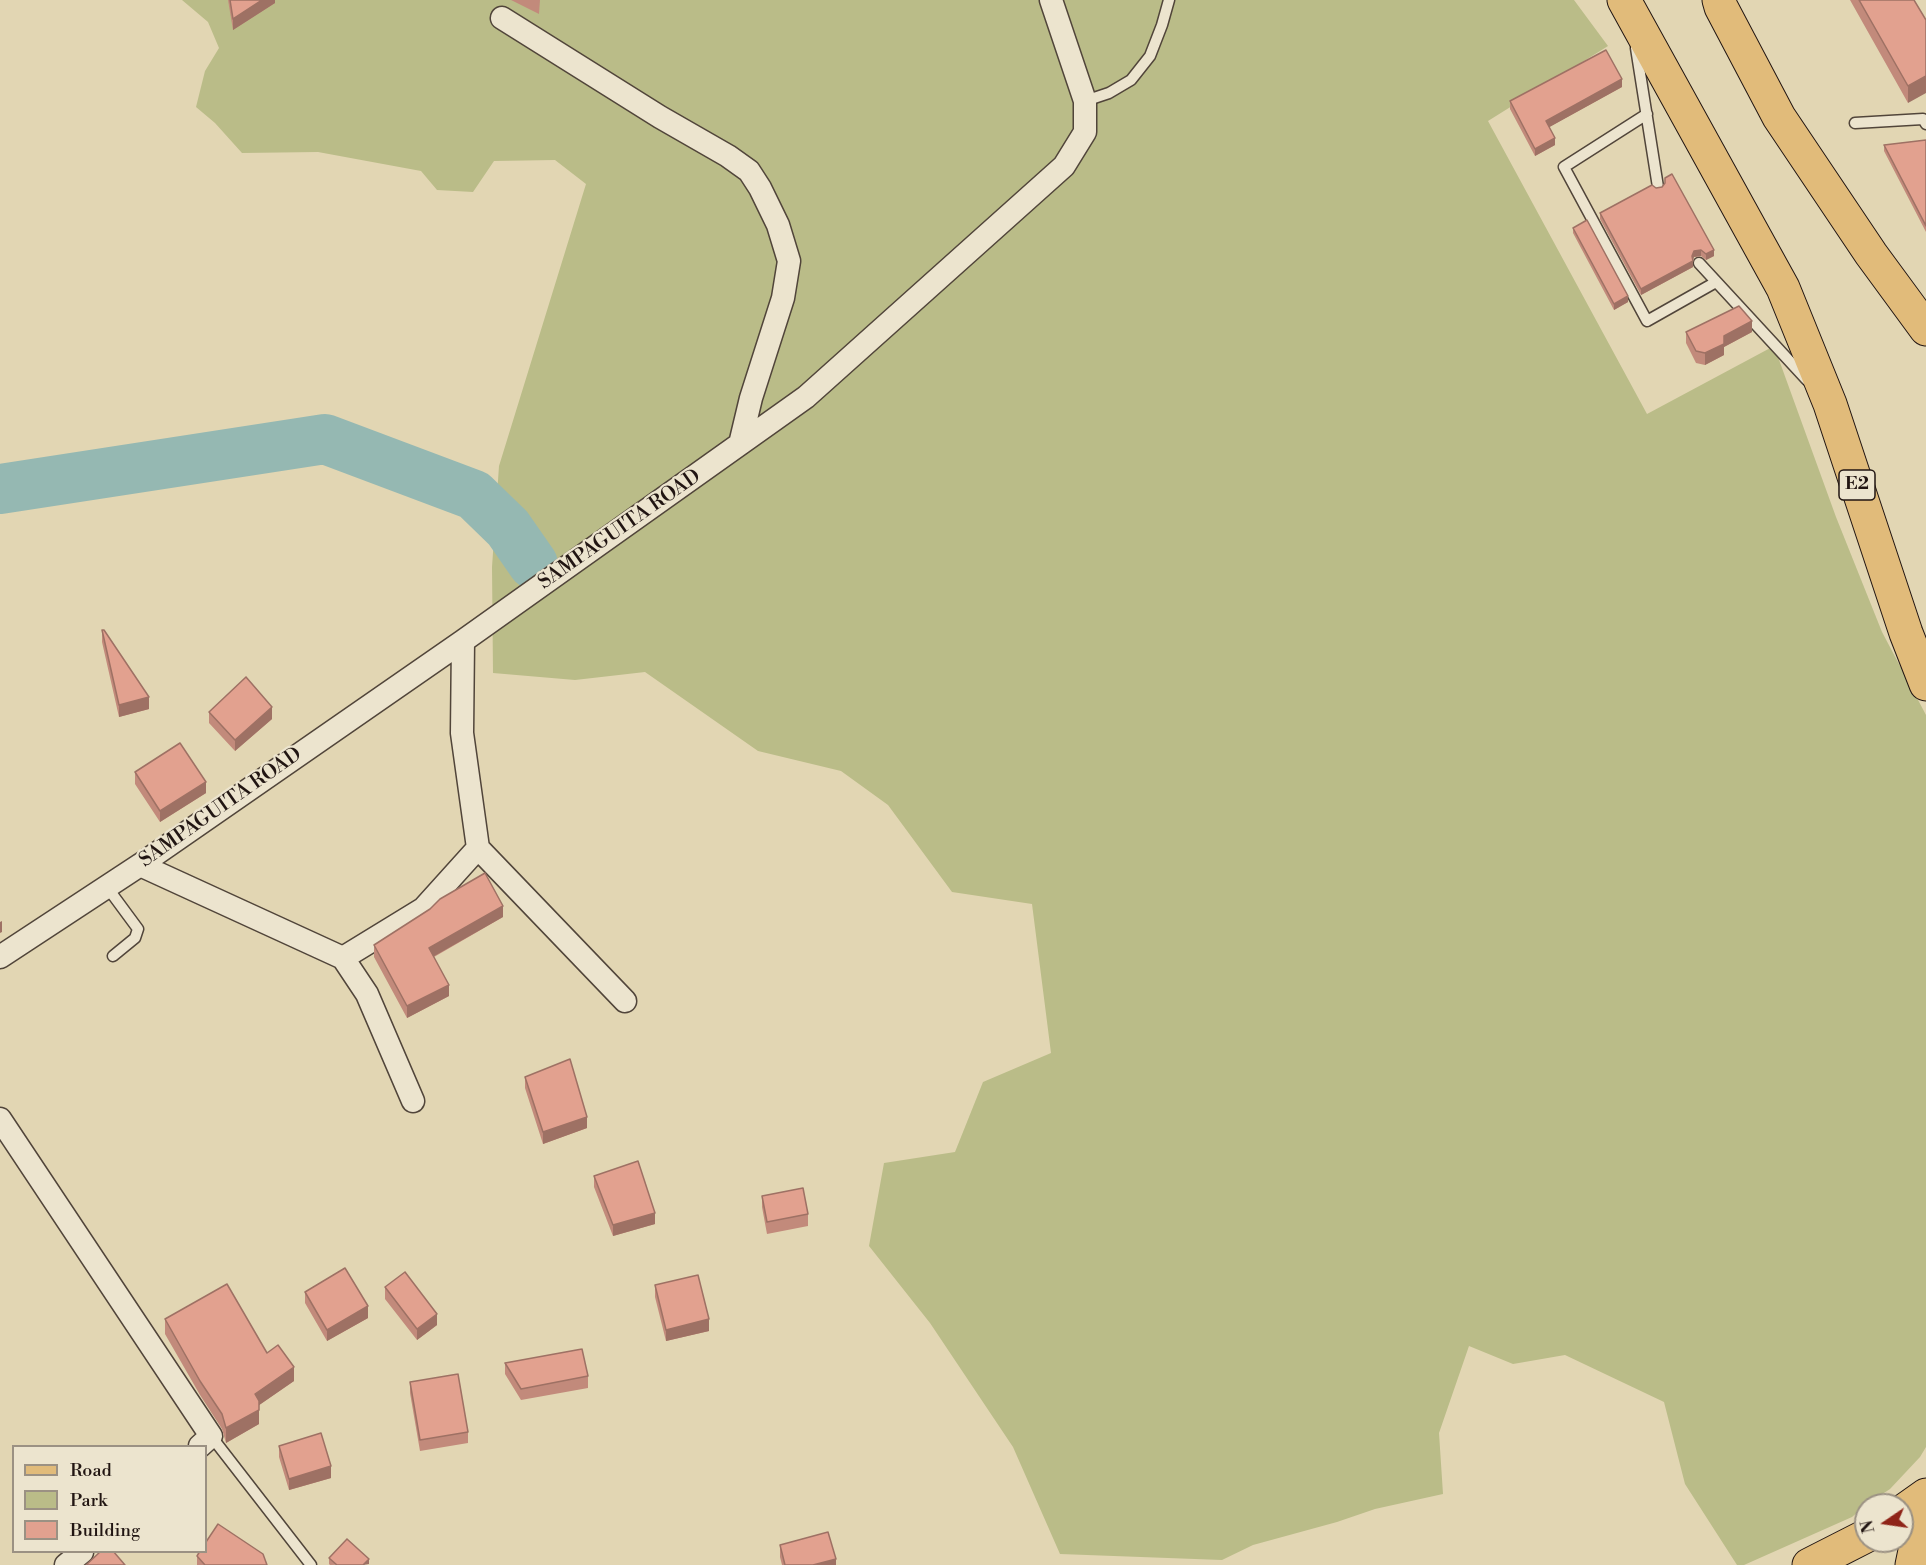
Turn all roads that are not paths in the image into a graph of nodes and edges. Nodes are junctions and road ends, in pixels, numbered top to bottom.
1 (1051, 0) edge
2 (1169, 0) edge
3 (1719, 0) edge
4 (1627, 6) edge
5 (502, 18) dead end
6 (1086, 101) junction
7 (1647, 114) junction
8 (1855, 123) dead end
9 (1926, 124) edge
10 (1658, 187) edge
11 (1699, 263) dead end
12 (1716, 282) junction
13 (1926, 329) edge
14 (1830, 404) junction
15 (740, 444) junction
16 (463, 641) junction
17 (1926, 684) edge
18 (478, 848) junction
19 (140, 865) junction
20 (107, 887) junction
21 (113, 956) dead end
22 (0, 957) edge
23 (343, 958) junction
24 (626, 1001) dead end
25 (413, 1101) dead end
26 (0, 1119) edge
27 (205, 1442) edge
28 (1926, 1521) edge
29 (1854, 1542) edge
30 (80, 1553) edge
31 (66, 1565) edge
32 (311, 1565) edge
33 (1809, 1565) edge
34 (1912, 1565) edge

1 - 6 street, SAMPAGUITA ROAD
2 - 6 lane
3 - 13 main road
4 - 7 lane
4 - 14 main road, E2
5 - 15 street
6 - 15 street, SAMPAGUITA ROAD
7 - 10 lane
7 - 12 lane
8 - 9 lane
11 - 12 lane
12 - 14 lane
14 - 17 main road, E2
15 - 16 street, SAMPAGUITA ROAD
16 - 18 street
16 - 19 street, SAMPAGUITA ROAD
18 - 23 street
18 - 24 street
19 - 20 street, SAMPAGUITA ROAD
19 - 23 street
20 - 21 lane
20 - 22 street, SAMPAGUITA ROAD
23 - 25 street
26 - 27 street
27 - 32 lane
28 - 34 main road
29 - 33 main road
30 - 31 street

